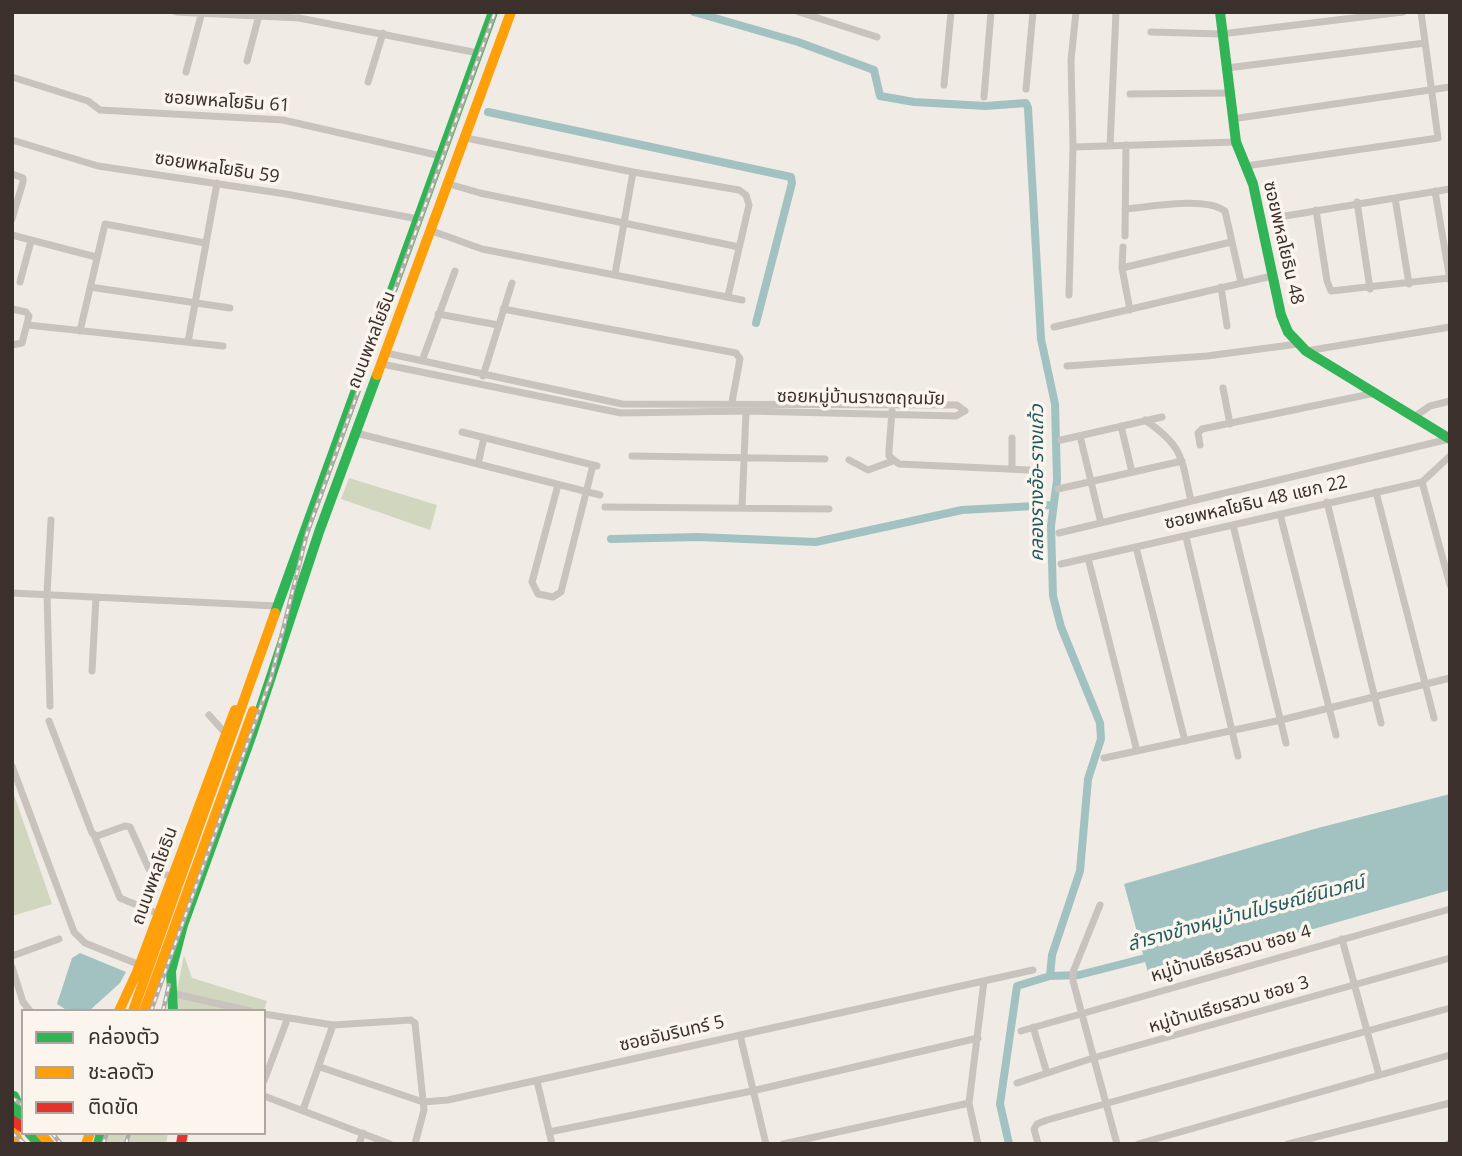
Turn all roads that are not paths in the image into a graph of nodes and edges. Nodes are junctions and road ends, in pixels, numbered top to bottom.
1 (176, 12) edge
2 (493, 12) edge
3 (511, 12) edge
4 (799, 12) edge
5 (951, 12) edge
6 (991, 12) edge
7 (1033, 12) edge
8 (1076, 12) edge
9 (1116, 12) edge
10 (1220, 12) edge
11 (1403, 12) edge
12 (1421, 12) edge
13 (202, 13) edge
14 (259, 15) junction
15 (1152, 32) dead end
16 (383, 33) junction
17 (1221, 34) junction
18 (877, 37) dead end
19 (1425, 43) junction
20 (478, 53) junction
21 (247, 61) dead end
22 (1227, 68) junction
23 (186, 72) dead end
24 (12, 77) edge
25 (368, 82) dead end
26 (944, 85) dead end
27 (1450, 87) edge
28 (1026, 89) dead end
29 (1431, 90) junction
30 (1229, 93) junction
31 (1130, 94) dead end
32 (984, 97) dead end
33 (460, 102) junction
34 (477, 106) junction
35 (1233, 119) junction
36 (466, 138) junction
37 (12, 140) edge
38 (1236, 142) junction
39 (1126, 145) junction
40 (1110, 146) junction
41 (1073, 147) junction
42 (441, 156) junction
43 (1246, 166) junction
44 (633, 173) junction
45 (12, 174) edge
46 (217, 183) junction
47 (449, 184) junction
48 (1450, 189) edge
49 (1435, 191) junction
50 (1395, 198) junction
51 (1357, 202) junction
52 (1125, 209) junction
53 (1316, 210) junction
54 (1285, 216) dead end
55 (12, 219) edge
56 (418, 219) junction
57 (624, 223) junction
58 (432, 231) junction
59 (12, 235) edge
60 (1125, 236) dead end
61 (31, 240) junction
62 (1231, 242) junction
63 (205, 243) junction
64 (739, 247) junction
65 (1124, 247) dead end
66 (96, 257) junction
67 (1122, 268) junction
68 (455, 271) dead end
69 (615, 274) junction
70 (1272, 276) junction
71 (1450, 279) edge
72 (20, 282) dead end
73 (1241, 282) junction
74 (512, 283) dead end
75 (1409, 284) junction
76 (90, 287) junction
77 (1221, 287) junction
78 (1370, 289) junction
79 (1069, 295) dead end
80 (728, 296) junction
81 (742, 300) dead end
82 (195, 303) junction
83 (230, 308) dead end
84 (12, 309) edge
85 (503, 309) junction
86 (1130, 310) junction
87 (438, 314) junction
88 (28, 325) junction
89 (498, 325) junction
90 (1227, 326) dead end
91 (1054, 327) dead end
92 (1450, 327) edge
93 (80, 331) junction
94 (188, 342) junction
95 (12, 345) edge
96 (223, 346) dead end
97 (1301, 348) junction
98 (384, 359) junction
99 (422, 361) junction
100 (1067, 366) dead end
101 (483, 374) junction
102 (480, 383) junction
103 (1223, 388) dead end
104 (1376, 393) junction
105 (1450, 401) edge
106 (732, 402) junction
107 (822, 403) junction
108 (892, 403) junction
109 (683, 407) junction
110 (746, 411) junction
111 (821, 413) junction
112 (891, 413) junction
113 (1162, 416) dead end
114 (1414, 417) junction
115 (1144, 420) junction
116 (1230, 424) junction
117 (1121, 426) junction
118 (462, 432) dead end
119 (356, 433) junction
120 (1080, 436) junction
121 (484, 438) junction
122 (1012, 438) dead end
123 (1450, 439) edge
124 (1061, 440) dead end
125 (1200, 444) dead end
126 (632, 456) dead end
127 (1450, 456) edge
128 (744, 458) junction
129 (825, 459) dead end
130 (849, 460) dead end
131 (893, 461) junction
132 (1182, 461) junction
133 (478, 464) junction
134 (1012, 469) junction
135 (1029, 470) dead end
136 (1132, 472) junction
137 (1091, 482) junction
138 (1422, 482) junction
139 (558, 485) junction
140 (1058, 489) dead end
141 (586, 491) junction
142 (1376, 492) junction
143 (600, 495) dead end
144 (1191, 501) junction
145 (1327, 502) junction
146 (606, 506) dead end
147 (742, 508) junction
148 (829, 509) dead end
149 (1280, 514) junction
150 (51, 520) dead end
151 (1101, 523) junction
152 (1233, 525) junction
153 (1059, 533) dead end
154 (1186, 537) junction
155 (1136, 548) junction
156 (1088, 558) junction
157 (1061, 564) dead end
158 (1450, 585) edge
159 (12, 593) edge
160 (47, 594) junction
161 (96, 597) junction
162 (276, 606) junction
163 (92, 671) dead end
164 (253, 675) junction
165 (1450, 678) edge
166 (267, 681) junction
167 (1423, 685) junction
168 (1376, 697) junction
169 (50, 706) dead end
170 (1329, 707) junction
171 (209, 715) dead end
172 (1434, 718) dead end
173 (1281, 720) junction
174 (49, 721) dead end
175 (1381, 723) dead end
176 (1233, 731) junction
177 (226, 734) junction
178 (1336, 735) dead end
179 (1185, 741) junction
180 (1286, 743) dead end
181 (1137, 751) junction
182 (1238, 756) dead end
183 (1104, 758) dead end
184 (12, 766) edge
185 (94, 835) junction
186 (173, 877) junction
187 (1100, 905) dead end
188 (1450, 909) edge
189 (159, 914) junction
190 (59, 939) dead end
191 (1342, 939) junction
192 (12, 956) edge
193 (1450, 958) edge
194 (140, 965) junction
195 (12, 967) edge
196 (1033, 970) dead end
197 (984, 981) junction
198 (1356, 985) junction
199 (171, 993) junction
200 (1450, 1008) edge
201 (28, 1009) edge
202 (125, 1009) edge
203 (145, 1009) edge
204 (173, 1009) edge
205 (241, 1009) edge
206 (1081, 1012) junction
207 (266, 1015) edge
208 (287, 1020) junction
209 (332, 1025) junction
210 (1033, 1027) junction
211 (1021, 1031) dead end
212 (1368, 1031) junction
213 (740, 1035) junction
214 (978, 1038) junction
215 (1450, 1055) edge
216 (1093, 1058) junction
217 (320, 1067) junction
218 (1046, 1073) junction
219 (1380, 1075) junction
220 (266, 1076) edge
221 (537, 1081) junction
222 (1017, 1083) dead end
223 (752, 1091) junction
224 (266, 1097) edge
225 (423, 1102) junction
226 (970, 1103) junction
227 (1450, 1103) edge
228 (1106, 1104) junction
229 (303, 1110) junction
230 (12, 1129) edge
231 (549, 1132) junction
232 (363, 1133) junction
233 (1317, 1140) edge
234 (22, 1144) edge
235 (359, 1144) edge
236 (390, 1144) edge
237 (415, 1144) edge
238 (552, 1144) edge
239 (766, 1144) edge
240 (783, 1144) edge
241 (978, 1144) edge
242 (1038, 1144) edge
243 (1117, 1144) edge
244 (1138, 1144) edge
245 (1288, 1144) edge

1 - 13 street
2 - 20 main road, ถนนพหลโยธิน
3 - 34 main road, ถนนพหลโยธิน
4 - 18 street
5 - 26 street
6 - 32 street
7 - 28 street
8 - 41 street
9 - 40 street
10 - 17 main road, ซอยพหลโยธิน 48
11 - 17 street
12 - 19 street
13 - 14 street
13 - 23 street
14 - 16 street
14 - 21 street
15 - 17 street
16 - 20 street
16 - 25 street
17 - 22 main road, ซอยพหลโยธิน 48
19 - 22 street
19 - 29 street
20 - 33 main road, ถนนพหลโยธิน
22 - 30 main road, ซอยพหลโยธิน 48
24 - 42 street, ซอยพหลโยธิน 61
27 - 29 street
29 - 35 street
29 - 43 street
30 - 31 street
30 - 35 main road, ซอยพหลโยธิน 48
33 - 34 main road
33 - 42 main road, ถนนพหลโยธิน
34 - 36 main road, ถนนพหลโยธิน
35 - 38 main road, ซอยพหลโยธิน 48
36 - 44 street
36 - 47 main road, ถนนพหลโยธิน
37 - 46 street, ซอยพหลโยธิน 59
38 - 39 street
38 - 43 main road, ซอยพหลโยธิน 48
39 - 40 street
39 - 52 street
40 - 41 street
41 - 79 street
42 - 56 main road, ถนนพหลโยธิน
43 - 70 main road, ซอยพหลโยธิน 48
44 - 57 street
44 - 64 street
45 - 55 street
46 - 56 street, ซอยพหลโยธิน 59
46 - 63 street
47 - 57 street
47 - 58 main road, ถนนพหลโยธิน
48 - 49 street
49 - 50 street
49 - 71 street
50 - 51 street
50 - 75 street
51 - 53 street
51 - 78 street
52 - 60 street
52 - 62 street
53 - 54 street
53 - 78 street
56 - 162 main road, ถนนพหลโยธิน
57 - 64 street
57 - 69 street
58 - 69 street
58 - 98 main road, ถนนพหลโยธิน
59 - 61 street
61 - 66 street
61 - 72 street
62 - 67 street
62 - 73 street
63 - 66 street
63 - 82 street
64 - 80 street
65 - 67 street
66 - 76 street
67 - 86 street
68 - 87 street
69 - 80 street
70 - 73 street
70 - 97 main road, ซอยพหลโยธิน 48
71 - 75 street
73 - 77 street
74 - 85 street
75 - 78 street
76 - 82 street
76 - 93 street
77 - 86 street
77 - 90 street
80 - 81 street
82 - 83 street
82 - 94 street
84 - 88 street
85 - 89 street
85 - 106 street
86 - 91 street
87 - 89 street
87 - 99 street
88 - 93 street
88 - 95 street
89 - 101 street
92 - 97 street
93 - 94 street
94 - 96 street
97 - 100 street
97 - 104 main road
98 - 99 street, ซอยหมู่บ้านราชตฤณมัย
98 - 102 street, ซอยหมู่บ้านราชตฤณมัย
98 - 119 main road, ถนนพหลโยธิน
99 - 101 street, ซอยหมู่บ้านราชตฤณมัย
101 - 102 street
101 - 109 street, ซอยหมู่บ้านราชตฤณมัย
102 - 109 street, ซอยหมู่บ้านราชตฤณมัย
103 - 116 street
104 - 114 main road
104 - 116 street
105 - 114 street
106 - 107 street, ซอยหมู่บ้านราชตฤณมัย
106 - 109 street, ซอยหมู่บ้านราชตฤณมัย
107 - 108 street, ซอยหมู่บ้านราชตฤณมัย
107 - 111 street
108 - 112 street
108 - 112 street, ซอยหมู่บ้านราชตฤณมัย
109 - 110 street, ซอยหมู่บ้านราชตฤณมัย
110 - 111 street, ซอยหมู่บ้านราชตฤณมัย
110 - 128 street
111 - 112 street, ซอยหมู่บ้านราชตฤณมัย
112 - 131 street
113 - 115 street
114 - 123 main road
115 - 117 street
115 - 132 street
116 - 125 street
117 - 120 street
117 - 136 street
118 - 121 street
119 - 133 street
119 - 166 main road, ถนนพหลโยธิน
120 - 124 street
120 - 137 street
121 - 133 street
121 - 141 street
122 - 134 street
123 - 144 street
126 - 128 street
127 - 138 street
128 - 129 street
128 - 147 street
130 - 131 street
131 - 134 street
132 - 136 street
132 - 144 street
133 - 139 street
134 - 135 street
136 - 137 street
137 - 140 street
137 - 151 street
138 - 142 street, ซอยพหลโยธิน 48 แยก 22
138 - 158 street
139 - 141 street
139 - 141 street
141 - 143 street
142 - 145 street, ซอยพหลโยธิน 48 แยก 22
142 - 167 street
144 - 151 street
145 - 149 street, ซอยพหลโยธิน 48 แยก 22
145 - 168 street
146 - 147 street
147 - 148 street
149 - 152 street, ซอยพหลโยธิน 48 แยก 22
149 - 170 street
150 - 160 street
151 - 153 street
152 - 154 street, ซอยพหลโยธิน 48 แยก 22
152 - 173 street
154 - 155 street, ซอยพหลโยธิน 48 แยก 22
154 - 176 street
155 - 156 street, ซอยพหลโยธิน 48 แยก 22
155 - 179 street
156 - 157 street, ซอยพหลโยธิน 48 แยก 22
156 - 181 street
159 - 160 street
160 - 161 street
160 - 169 street
161 - 162 street
161 - 163 street
162 - 164 main road, ถนนพหลโยธิน
164 - 177 main road, ถนนพหลโยธิน
164 - 202 main road, ถนนพหลโยธิน
165 - 167 street
166 - 199 main road, ถนนพหลโยธิน
166 - 203 main road, ถนนพหลโยธิน
167 - 168 street
167 - 172 street
168 - 170 street
168 - 175 street
170 - 173 street
170 - 178 street
171 - 177 street
173 - 176 street
173 - 180 street
174 - 185 street
176 - 179 street
176 - 182 street
177 - 186 main road, ถนนพหลโยธิน
179 - 181 street
181 - 183 street
184 - 194 street
185 - 186 street
185 - 189 street
186 - 189 main road, ถนนพหลโยธิน
187 - 206 street
188 - 191 street, หมู่บ้านเธียรสวน ซอย 4
189 - 194 main road, ถนนพหลโยธิน
190 - 192 street
191 - 198 street
191 - 206 street, หมู่บ้านเธียรสวน ซอย 4
193 - 198 street, หมู่บ้านเธียรสวน ซอย 3
194 - 202 main road, ถนนพหลโยธิน
195 - 201 street
196 - 197 street, ซอยอัมรินทร์ 5
197 - 213 street, ซอยอัมรินทร์ 5
197 - 214 street
198 - 212 street
198 - 216 street, หมู่บ้านเธียรสวน ซอย 3
199 - 204 main road, ถนนพหลโยธิน
199 - 205 street
200 - 212 street
206 - 210 street, หมู่บ้านเธียรสวน ซอย 4
206 - 216 street
207 - 208 street
208 - 209 street
208 - 220 street
209 - 217 street
209 - 225 street
210 - 211 street, หมู่บ้านเธียรสวน ซอย 4
210 - 218 street
212 - 219 street
212 - 228 street
213 - 221 street, ซอยอัมรินทร์ 5
213 - 223 street
214 - 223 street
214 - 226 street
215 - 219 street
216 - 218 street, หมู่บ้านเธียรสวน ซอย 3
216 - 228 street
217 - 225 street, ซอยอัมรินทร์ 5
217 - 229 street
218 - 222 street, หมู่บ้านเธียรสวน ซอย 3
219 - 244 street
221 - 225 street, ซอยอัมรินทร์ 5
221 - 231 street
223 - 231 street
223 - 239 street
224 - 229 street
225 - 237 street
226 - 240 street
226 - 241 street
227 - 233 street
228 - 242 street
228 - 243 street
229 - 232 street
230 - 234 main road
231 - 238 street
232 - 235 street
232 - 236 street
233 - 245 street

